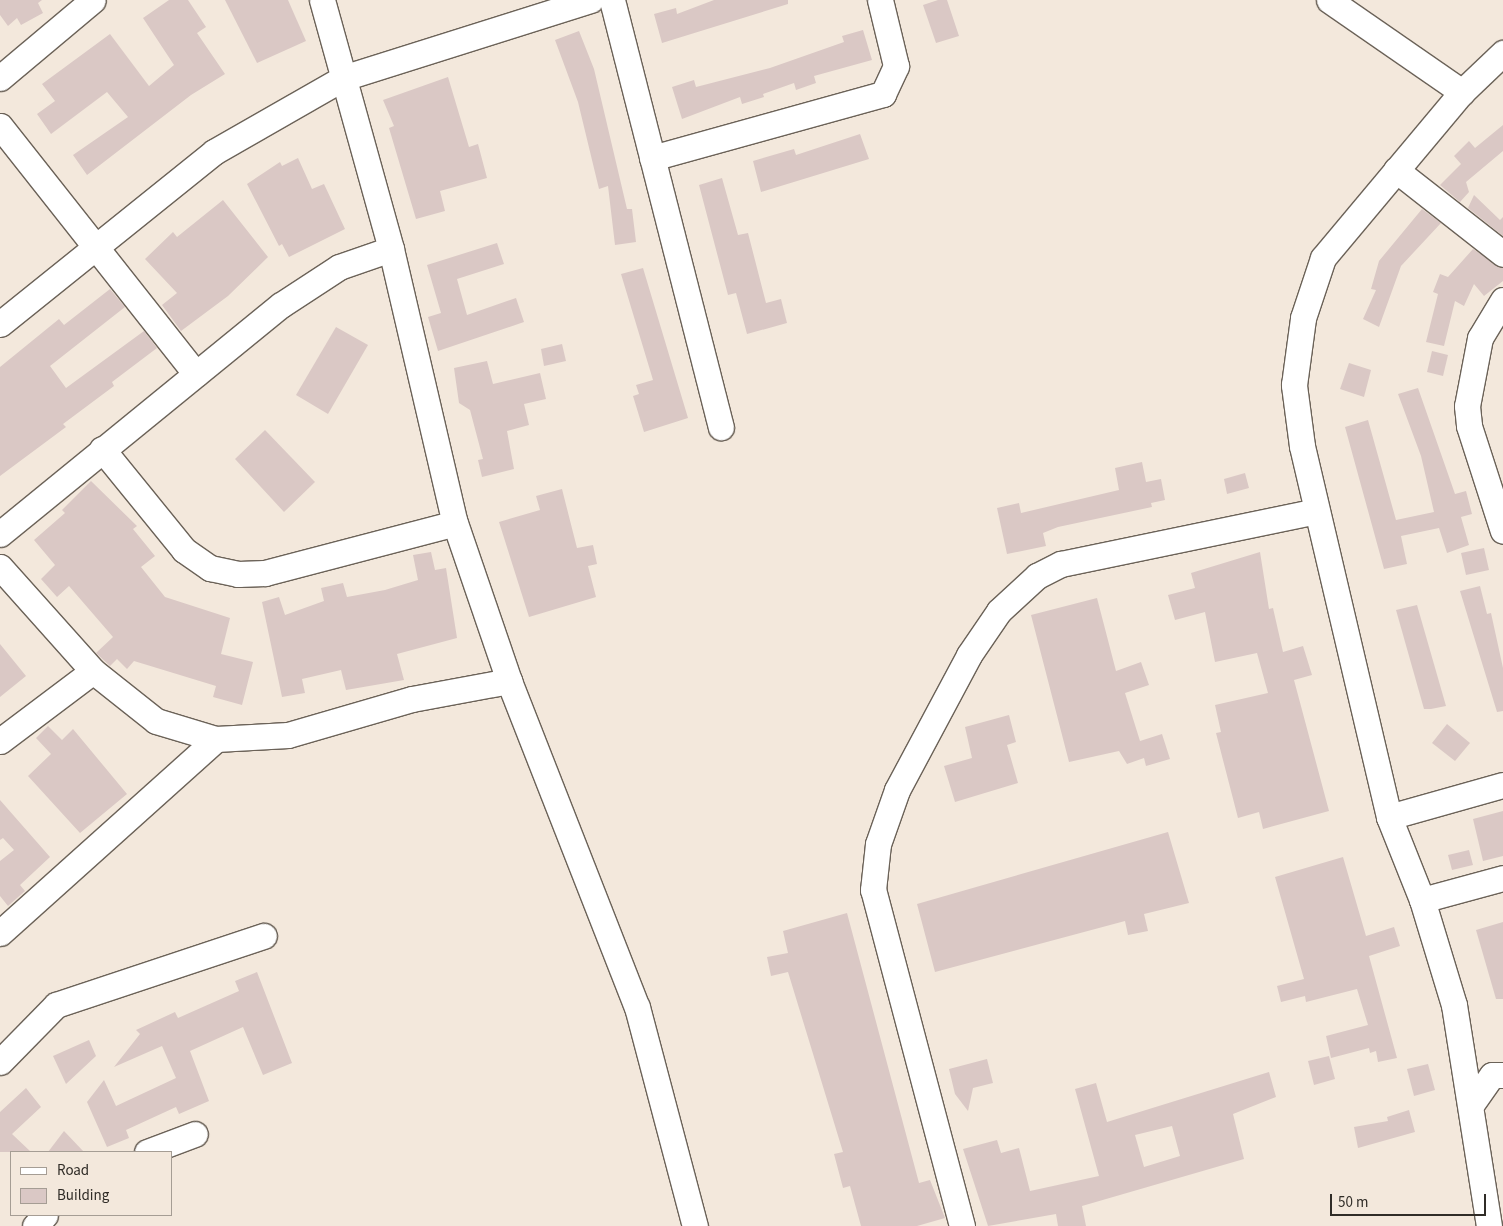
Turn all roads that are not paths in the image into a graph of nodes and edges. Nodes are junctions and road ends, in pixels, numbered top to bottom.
1 (93, 0) edge
2 (322, 0) edge
3 (591, 0) edge
4 (612, 0) edge
5 (880, 0) edge
6 (1329, 0) edge
7 (1503, 53) edge
8 (0, 78) edge
9 (342, 78) junction
10 (1462, 92) junction
11 (0, 126) edge
12 (652, 158) junction
13 (1396, 170) junction
14 (98, 246) junction
15 (391, 249) junction
16 (1503, 254) edge
17 (1503, 300) edge
18 (0, 324) edge
19 (196, 374) junction
20 (721, 428) dead end
21 (102, 449) junction
22 (1317, 511) junction
23 (455, 523) junction
24 (1503, 532) edge
25 (0, 534) edge
26 (0, 567) edge
27 (93, 671) junction
28 (509, 681) junction
29 (216, 739) junction
30 (0, 741) edge
31 (1503, 785) edge
32 (1389, 817) junction
33 (1503, 878) edge
34 (1422, 900) junction
35 (0, 933) edge
36 (264, 936) dead end
37 (0, 1062) edge
38 (1503, 1075) edge
39 (1473, 1102) junction
40 (194, 1134) dead end
41 (150, 1151) edge
42 (44, 1216) edge
43 (35, 1226) edge
44 (695, 1226) edge
45 (962, 1226) edge
46 (1489, 1226) edge

1 - 8 street
2 - 9 street
3 - 9 street
4 - 12 street
5 - 12 street
6 - 10 street
7 - 10 street
9 - 14 street
9 - 15 street
10 - 13 street
11 - 14 street
12 - 20 street
13 - 16 street
13 - 22 street
14 - 18 street
14 - 19 street
15 - 19 street
15 - 23 street
17 - 24 street
19 - 21 street
21 - 23 street
21 - 25 street
22 - 32 street
22 - 45 street
23 - 28 street
26 - 27 street
27 - 29 street
27 - 30 street
28 - 29 street
28 - 44 street
29 - 35 street
31 - 32 street
32 - 34 street
33 - 34 street
34 - 39 street
36 - 37 street
38 - 39 street
39 - 46 street
40 - 41 street
42 - 43 street

